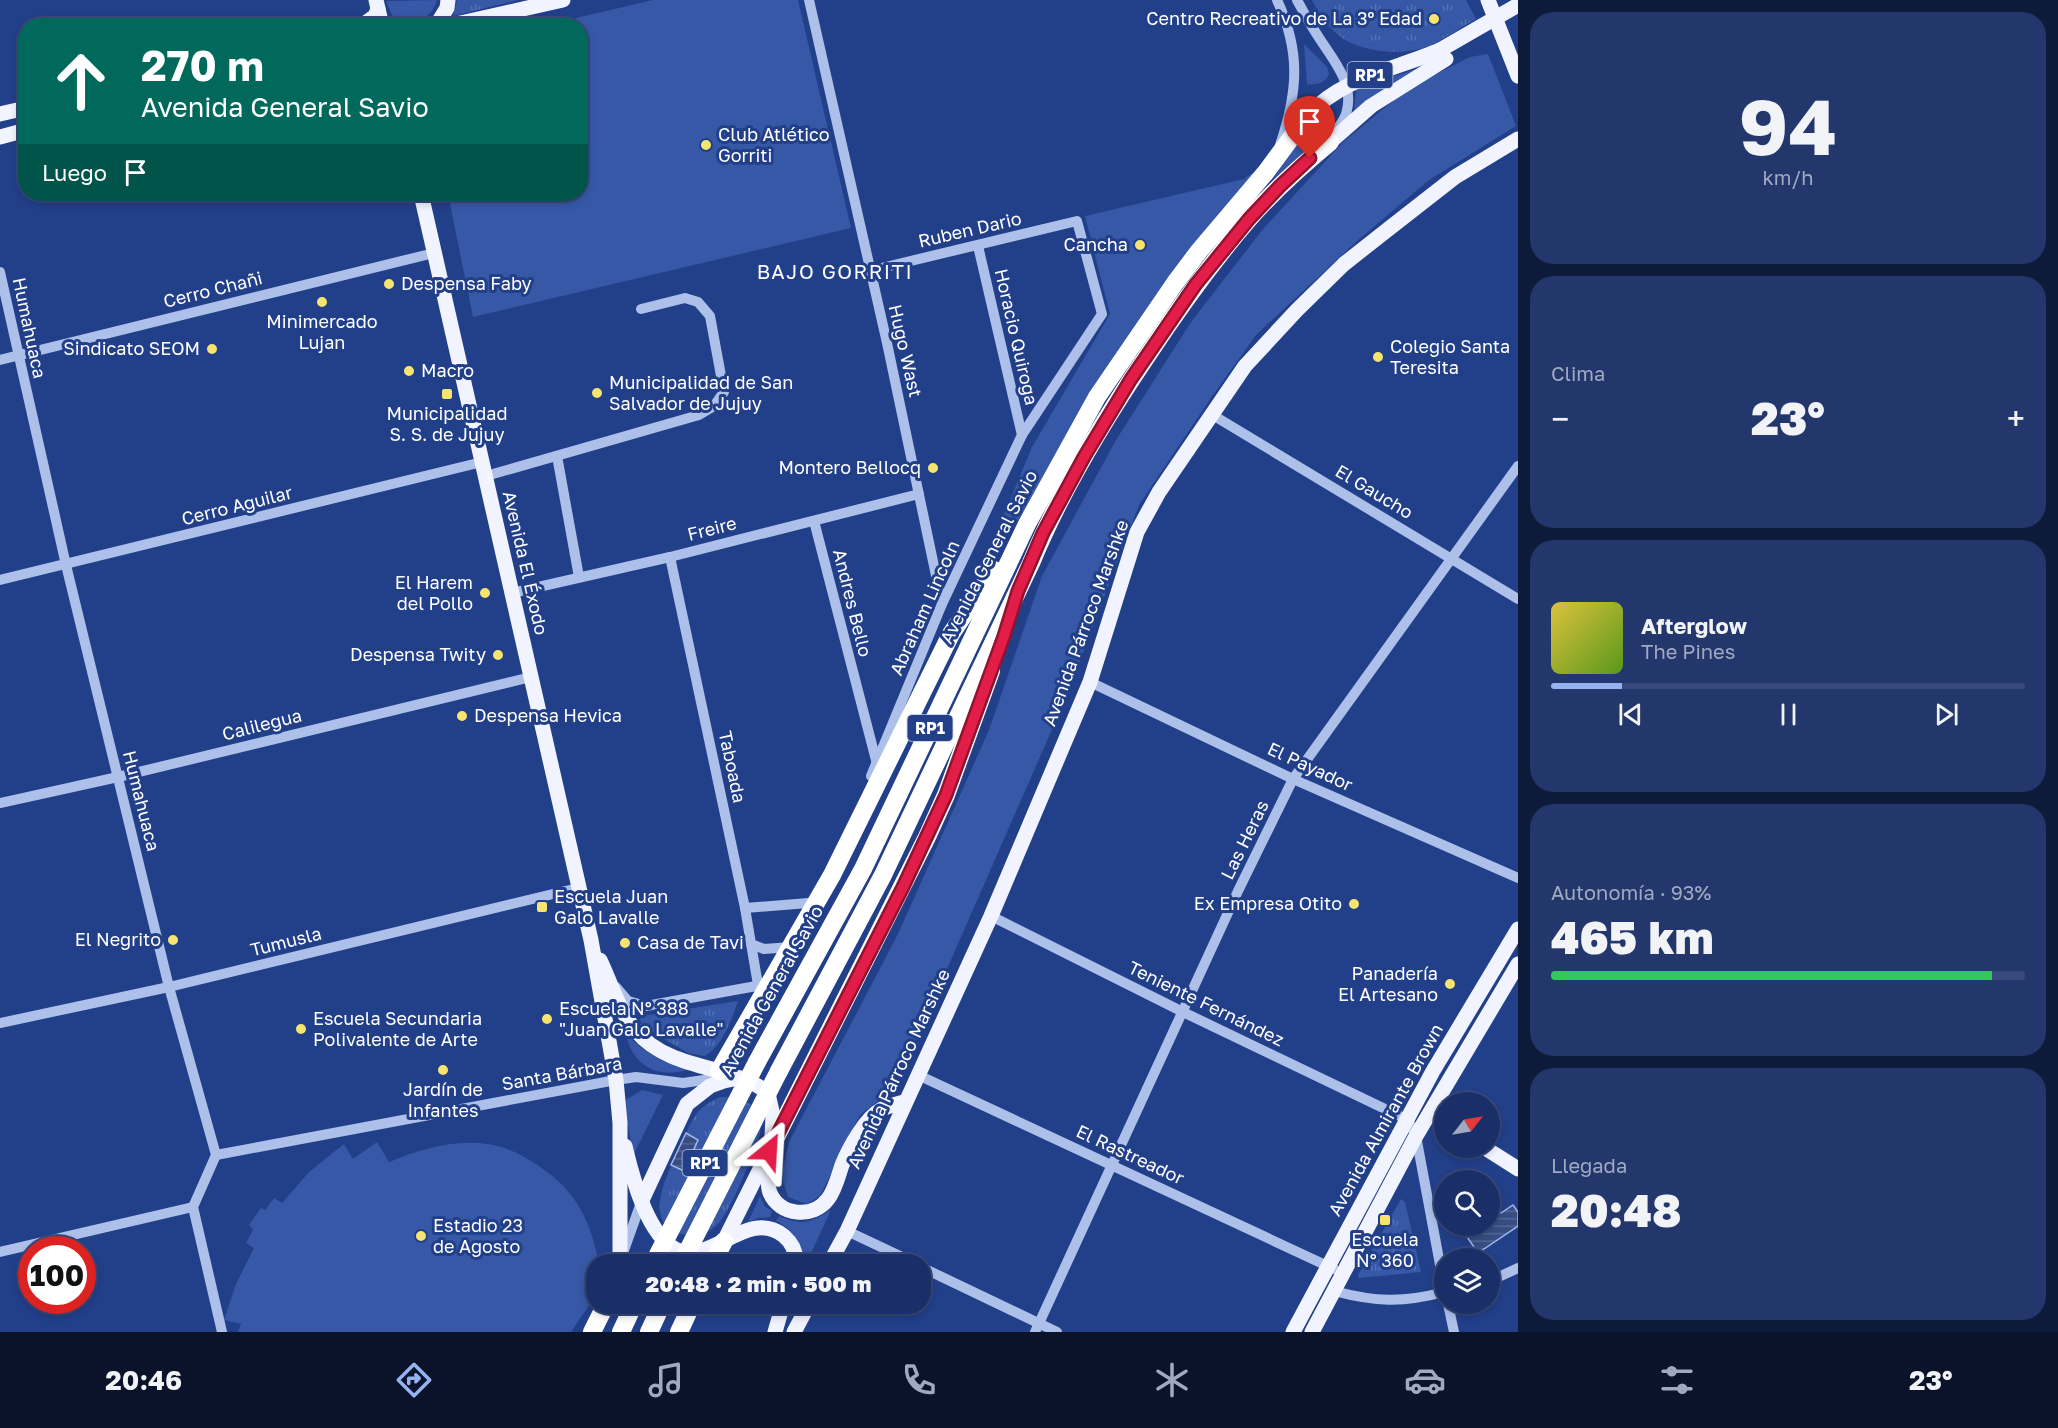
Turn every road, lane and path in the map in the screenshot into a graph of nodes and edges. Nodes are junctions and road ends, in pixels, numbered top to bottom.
1 (448, 0) edge
2 (563, 0) edge
3 (809, 0) edge
4 (1276, 0) edge
5 (1297, 0) edge
6 (1488, 0) edge
7 (1518, 5) edge
8 (1518, 16) edge
9 (441, 18) edge
10 (483, 18) edge
11 (1443, 55) junction
12 (1518, 76) edge
13 (1346, 86) junction
14 (18, 110) edge
15 (0, 114) edge
16 (1308, 115) joint
17 (18, 132) edge
18 (0, 136) edge
19 (1518, 139) edge
20 (1330, 141) junction
21 (1275, 158) junction
22 (423, 201) edge
23 (978, 246) junction
24 (434, 253) junction
25 (869, 271) junction
26 (0, 272) edge
27 (641, 309) dead end
28 (1102, 314) joint
29 (18, 356) junction
30 (0, 360) edge
31 (1212, 414) junction
32 (1022, 435) junction
33 (557, 456) junction
34 (1518, 466) edge
35 (484, 469) junction
36 (919, 494) junction
37 (814, 521) junction
38 (1027, 524) junction
39 (670, 556) junction
40 (1452, 558) junction
41 (66, 565) junction
42 (579, 577) junction
43 (0, 580) edge
44 (1018, 591) junction
45 (512, 592) junction
46 (1518, 599) edge
47 (942, 604) junction
48 (531, 677) junction
49 (1089, 682) junction
50 (877, 764) junction
51 (118, 777) junction
52 (1293, 779) junction
53 (0, 803) edge
54 (1518, 878) edge
55 (578, 888) junction
56 (808, 903) junction
57 (745, 908) junction
58 (991, 916) junction
59 (803, 927) junction
60 (1518, 929) edge
61 (591, 940) junction
62 (751, 944) junction
63 (791, 947) junction
64 (1518, 964) edge
65 (605, 971) junction
66 (763, 985) junction
67 (170, 987) junction
68 (1183, 1012) junction
69 (0, 1023) edge
70 (918, 1075) junction
71 (739, 1078) junction
72 (616, 1080) junction
73 (713, 1080) junction
74 (1451, 1092) edge
75 (1420, 1098) junction
76 (904, 1102) junction
77 (1434, 1113) edge
78 (1408, 1120) junction
79 (1434, 1120) edge
80 (620, 1123) junction
81 (1416, 1136) junction
82 (769, 1151) junction
83 (216, 1155) junction
84 (1500, 1158) edge
85 (1112, 1165) junction
86 (1518, 1169) edge
87 (642, 1200) junction
88 (193, 1207) junction
89 (847, 1231) junction
90 (724, 1241) junction
91 (1437, 1248) edge
92 (0, 1252) edge
93 (620, 1254) edge
94 (623, 1254) edge
95 (658, 1254) edge
96 (686, 1254) edge
97 (717, 1254) edge
98 (796, 1254) edge
99 (834, 1254) edge
100 (896, 1254) edge
101 (1328, 1266) junction
102 (1518, 1268) edge
103 (931, 1271) edge
104 (1343, 1274) junction
105 (1500, 1276) edge
106 (1318, 1284) junction
107 (1334, 1291) junction
108 (1434, 1294) edge
109 (601, 1314) edge
110 (629, 1314) edge
111 (657, 1314) edge
112 (687, 1314) edge
113 (780, 1314) edge
114 (804, 1314) edge
115 (1450, 1314) edge
116 (1037, 1328) edge
117 (222, 1332) edge
118 (592, 1332) edge
119 (621, 1332) edge
120 (649, 1332) edge
121 (679, 1332) edge
122 (776, 1332) edge
123 (794, 1332) edge
124 (1058, 1332) edge
125 (1293, 1332) edge
126 (1312, 1332) edge
127 (1454, 1332) edge

1 - 9 main road
2 - 10 main road
3 - 25 street, Hugo Wast
4 - 21 street, RP1
5 - 13 street
6 - 12 main road
7 - 11 main road, Avenida General Savio / RP1, bridge
8 - 11 main road, Avenida General Savio / RP1
11 - 13 main road, Avenida General Savio / RP1
11 - 20 main road, Avenida General Savio / RP1
13 - 16 main road, Avenida General Savio / RP1
13 - 20 street
14 - 15 main road
16 - 21 highway, Avenida General Savio / RP1
17 - 18 main road
19 - 31 main road, Avenida Párroco Marshke
20 - 44 highway, Avenida General Savio / RP1
21 - 38 highway, Avenida General Savio / RP1
22 - 24 main road, Avenida El Éxodo
23 - 25 street, Ruben Dario
23 - 28 street, Ruben Dario
23 - 32 street, Horacio Quiroga
24 - 29 street, Cerro Chañi
24 - 35 main road, Avenida El Éxodo
25 - 36 street, Hugo Wast
26 - 29 street, Humahuaca
27 - 33 street, Cerro Aguilar
28 - 32 street, Abraham Lincoln
29 - 30 street, Cerro Chañi
29 - 41 street, Humahuaca
31 - 40 street, El Gaucho
31 - 49 main road, Avenida Párroco Marshke
32 - 47 street, Abraham Lincoln
33 - 35 street, Cerro Aguilar
33 - 42 street
34 - 40 street, Las Heras
35 - 41 street, Cerro Aguilar
35 - 45 main road, Avenida El Éxodo
36 - 37 street, Freire
36 - 47 street, Hugo Wast
37 - 39 street, Freire
37 - 50 street, Andres Bello
38 - 59 highway
38 - 95 highway, Avenida General Savio / RP1, bridge
39 - 42 street, Freire
39 - 57 street, Taboada
40 - 46 street, El Gaucho
40 - 52 street, Las Heras
41 - 43 street, Cerro Aguilar
41 - 51 street, Humahuaca
42 - 45 street, Freire
44 - 82 highway
44 - 96 highway, Avenida General Savio / RP1, bridge
45 - 48 main road, Avenida El Éxodo
47 - 50 street, Abraham Lincoln
48 - 51 street, Calilegua
48 - 55 main road, Avenida El Éxodo
49 - 52 street, El Payador
49 - 58 main road, Avenida Párroco Marshke
50 - 56 street, Abraham Lincoln
51 - 53 street, Calilegua
51 - 67 street, Humahuaca
52 - 54 street, El Payador
52 - 68 street, Las Heras
55 - 61 main road, Avenida El Éxodo
55 - 67 street, Tumusla
56 - 57 street
56 - 59 street, Abraham Lincoln
57 - 62 street, Taboada
58 - 68 street, Teniente Fernández
58 - 70 main road, Avenida Párroco Marshke
59 - 63 highway
60 - 75 main road, Avenida Almirante Brown
61 - 65 main road, Avenida El Éxodo
61 - 72 main road, Avenida El Éxodo
62 - 63 street
62 - 66 street, Taboada
63 - 66 highway
64 - 74 main road, Avenida Almirante Brown
65 - 66 street
65 - 73 main road, Avenida El Éxodo
66 - 73 highway
67 - 69 street, Tumusla
67 - 83 street, Humahuaca
68 - 78 street, Teniente Fernández
68 - 85 street, Las Heras
70 - 76 main road, Avenida Párroco Marshke
70 - 85 street, El Rastreador
71 - 73 main road, Avenida El Éxodo
71 - 73 main road
71 - 82 main road, Avenida El Éxodo
72 - 73 street, Santa Bárbara
72 - 80 main road, Avenida El Éxodo
72 - 83 street, Santa Bárbara
73 - 87 main road
75 - 77 main road
75 - 78 main road, Avenida Almirante Brown
76 - 82 main road
76 - 89 main road, Avenida Párroco Marshke
78 - 81 street
78 - 101 main road, Avenida Almirante Brown
79 - 81 main road, Avenida Almirante Brown
80 - 87 main road, Avenida El Éxodo
80 - 93 main road, Avenida El Éxodo
81 - 91 street
81 - 104 main road, Avenida Almirante Brown
82 - 90 main road
83 - 88 street
84 - 86 main road
85 - 101 street, El Rastreador
85 - 116 street, Las Heras
87 - 90 main road, Avenida El Éxodo
87 - 94 street
88 - 92 street
88 - 117 street
89 - 99 main road, Avenida Párroco Marshke
89 - 100 street
90 - 97 highway
90 - 98 main road, Avenida El Éxodo
101 - 104 street, El Rastreador
101 - 106 main road, Avenida Almirante Brown
102 - 105 street
103 - 116 street
104 - 107 main road, Avenida Almirante Brown
106 - 107 main road
106 - 125 main road, Avenida Almirante Brown
107 - 108 street
107 - 126 main road, Avenida Almirante Brown
109 - 118 highway
110 - 119 highway
111 - 120 highway
112 - 121 highway
113 - 122 main road
114 - 123 main road
115 - 127 street
116 - 124 street

